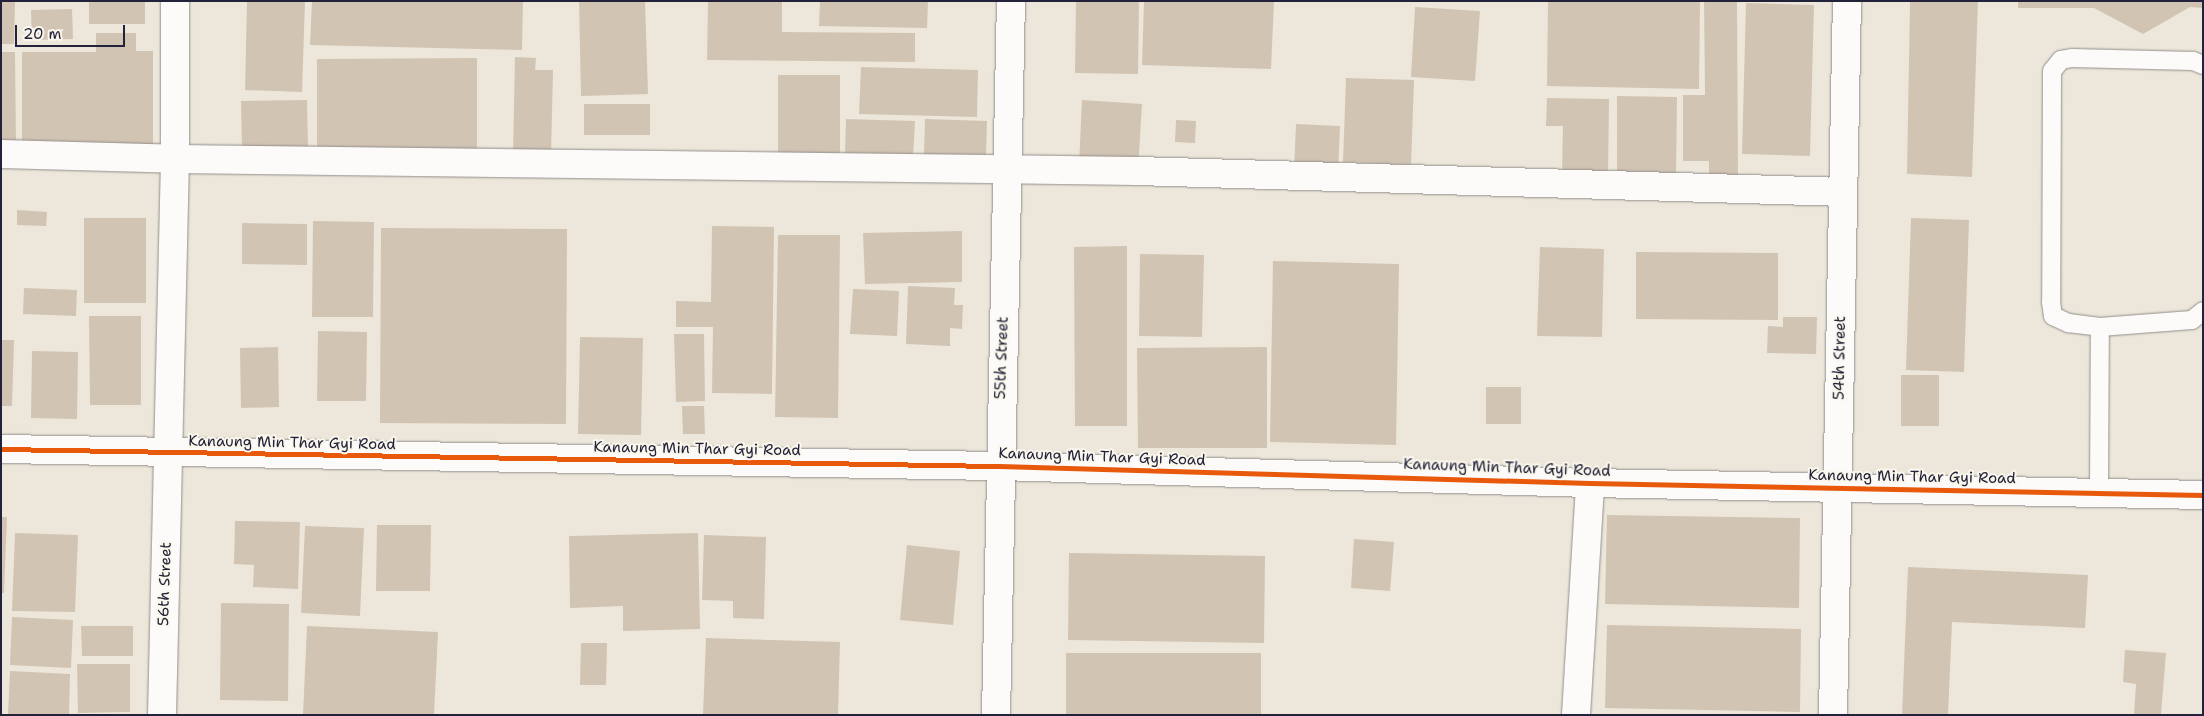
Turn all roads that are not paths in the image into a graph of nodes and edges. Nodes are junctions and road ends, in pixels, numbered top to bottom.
1 (175, 1) edge
2 (1010, 1) edge
3 (1847, 1) edge
4 (2203, 65) edge
5 (1, 154) edge
6 (175, 159) junction
7 (1007, 169) junction
8 (1843, 192) junction
9 (2203, 311) edge
10 (2100, 326) junction
11 (1, 449) edge
12 (168, 453) junction
13 (999, 466) junction
14 (1590, 483) junction
15 (1837, 488) junction
16 (2099, 493) junction
17 (2203, 495) edge
18 (162, 715) edge
19 (996, 715) edge
20 (1576, 715) edge
21 (1833, 715) edge

1 - 6 street, 56th Street
2 - 7 street, 55th Street
3 - 8 street, 54th Street
4 - 10 lane
5 - 6 street
6 - 7 street
6 - 12 street, 56th Street
7 - 8 street
7 - 13 street, 55th Street
8 - 15 street, 54th Street
9 - 10 lane
10 - 16 lane
11 - 12 street, Kanaung Min Thar Gyi Road
12 - 13 street, Kanaung Min Thar Gyi Road
12 - 18 street, 56th Street
13 - 14 street, Kanaung Min Thar Gyi Road
13 - 19 street, 55th Street
14 - 15 street, Kanaung Min Thar Gyi Road
14 - 20 street
15 - 16 street, Kanaung Min Thar Gyi Road
15 - 21 street, 54th Street
16 - 17 street, Kanaung Min Thar Gyi Road

